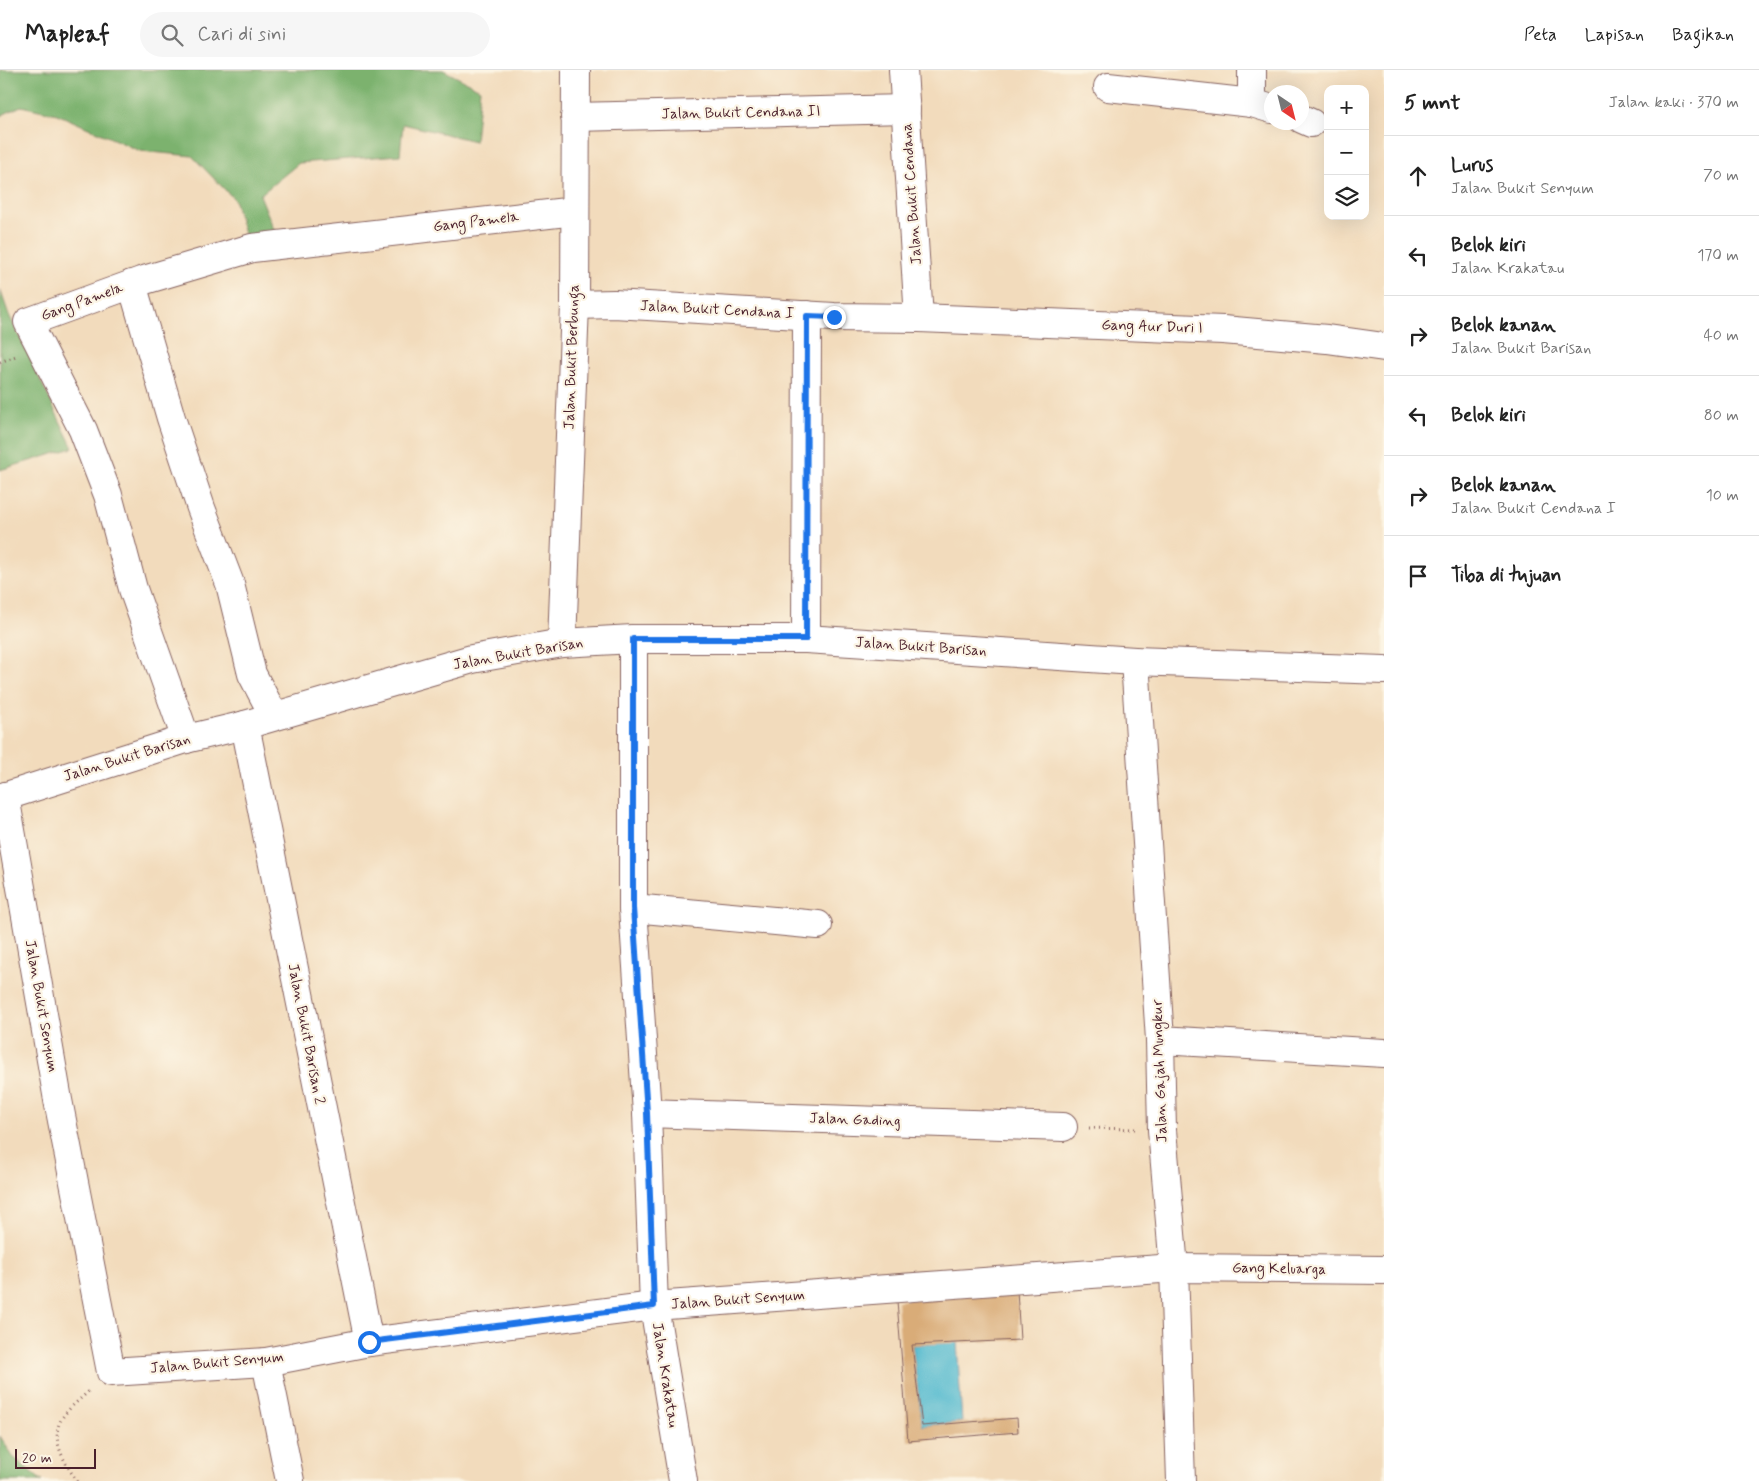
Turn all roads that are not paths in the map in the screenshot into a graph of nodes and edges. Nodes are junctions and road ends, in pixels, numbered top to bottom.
1 (576, 70) edge
2 (903, 70) edge
3 (1252, 70) edge
4 (1108, 88) dead end
5 (1262, 106) edge
6 (906, 109) junction
7 (575, 117) junction
8 (574, 211) junction
9 (132, 284) junction
10 (575, 306) junction
11 (807, 316) junction
12 (919, 318) junction
13 (1384, 347) edge
14 (633, 639) junction
15 (806, 639) junction
16 (562, 643) junction
17 (1135, 661) junction
18 (1384, 670) edge
19 (274, 716) junction
20 (245, 725) junction
21 (186, 738) junction
22 (2, 797) edge
23 (633, 908) junction
24 (818, 925) dead end
25 (1160, 1040) junction
26 (1384, 1053) edge
27 (647, 1113) junction
28 (1064, 1127) road end
29 (1174, 1268) junction
30 (1384, 1270) edge
31 (654, 1306) junction
32 (369, 1342) junction
33 (266, 1362) junction
34 (290, 1481) edge
35 (683, 1481) edge
36 (1181, 1481) edge

1 - 7 street, Jalan Bukit Berbunga
2 - 6 street, Jalan Bukit Cendana
3 - 5 street
4 - 5 street
6 - 7 street, Jalan Bukit Cendana II
6 - 12 street, Jalan Bukit Cendana
7 - 8 street, Jalan Bukit Berbunga
8 - 9 street, Gang Pamela
8 - 10 street, Jalan Bukit Berbunga
9 - 19 street
9 - 21 street, Gang Pamela
10 - 11 street, Jalan Bukit Cendana I
10 - 16 street, Jalan Bukit Berbunga
11 - 12 street, Jalan Bukit Cendana I
11 - 15 street
12 - 13 street, Gang Aur Duri I
14 - 15 street, Jalan Bukit Barisan
14 - 16 street, Jalan Bukit Barisan
14 - 23 street, Jalan Krakatau
15 - 17 street, Jalan Bukit Barisan
16 - 19 street, Jalan Bukit Barisan
17 - 18 street, Jalan Bukit Barisan
17 - 25 street, Jalan Gajah Mungkur
19 - 20 street, Jalan Bukit Barisan
20 - 21 street, Jalan Bukit Barisan
20 - 32 street, Jalan Bukit Barisan 2
21 - 22 street, Jalan Bukit Barisan
22 - 33 street, Jalan Bukit Senyum
23 - 24 street
23 - 27 street, Jalan Krakatau
25 - 26 street
25 - 29 street, Jalan Gajah Mungkur
27 - 28 street, Jalan Gading
27 - 31 street, Jalan Krakatau
29 - 30 street, Gang Keluarga
29 - 31 street, Jalan Bukit Senyum
29 - 36 street, Jalan Gajah Mungkur
31 - 32 street, Jalan Bukit Senyum
31 - 35 street, Jalan Krakatau
32 - 33 street, Jalan Bukit Senyum
33 - 34 street

